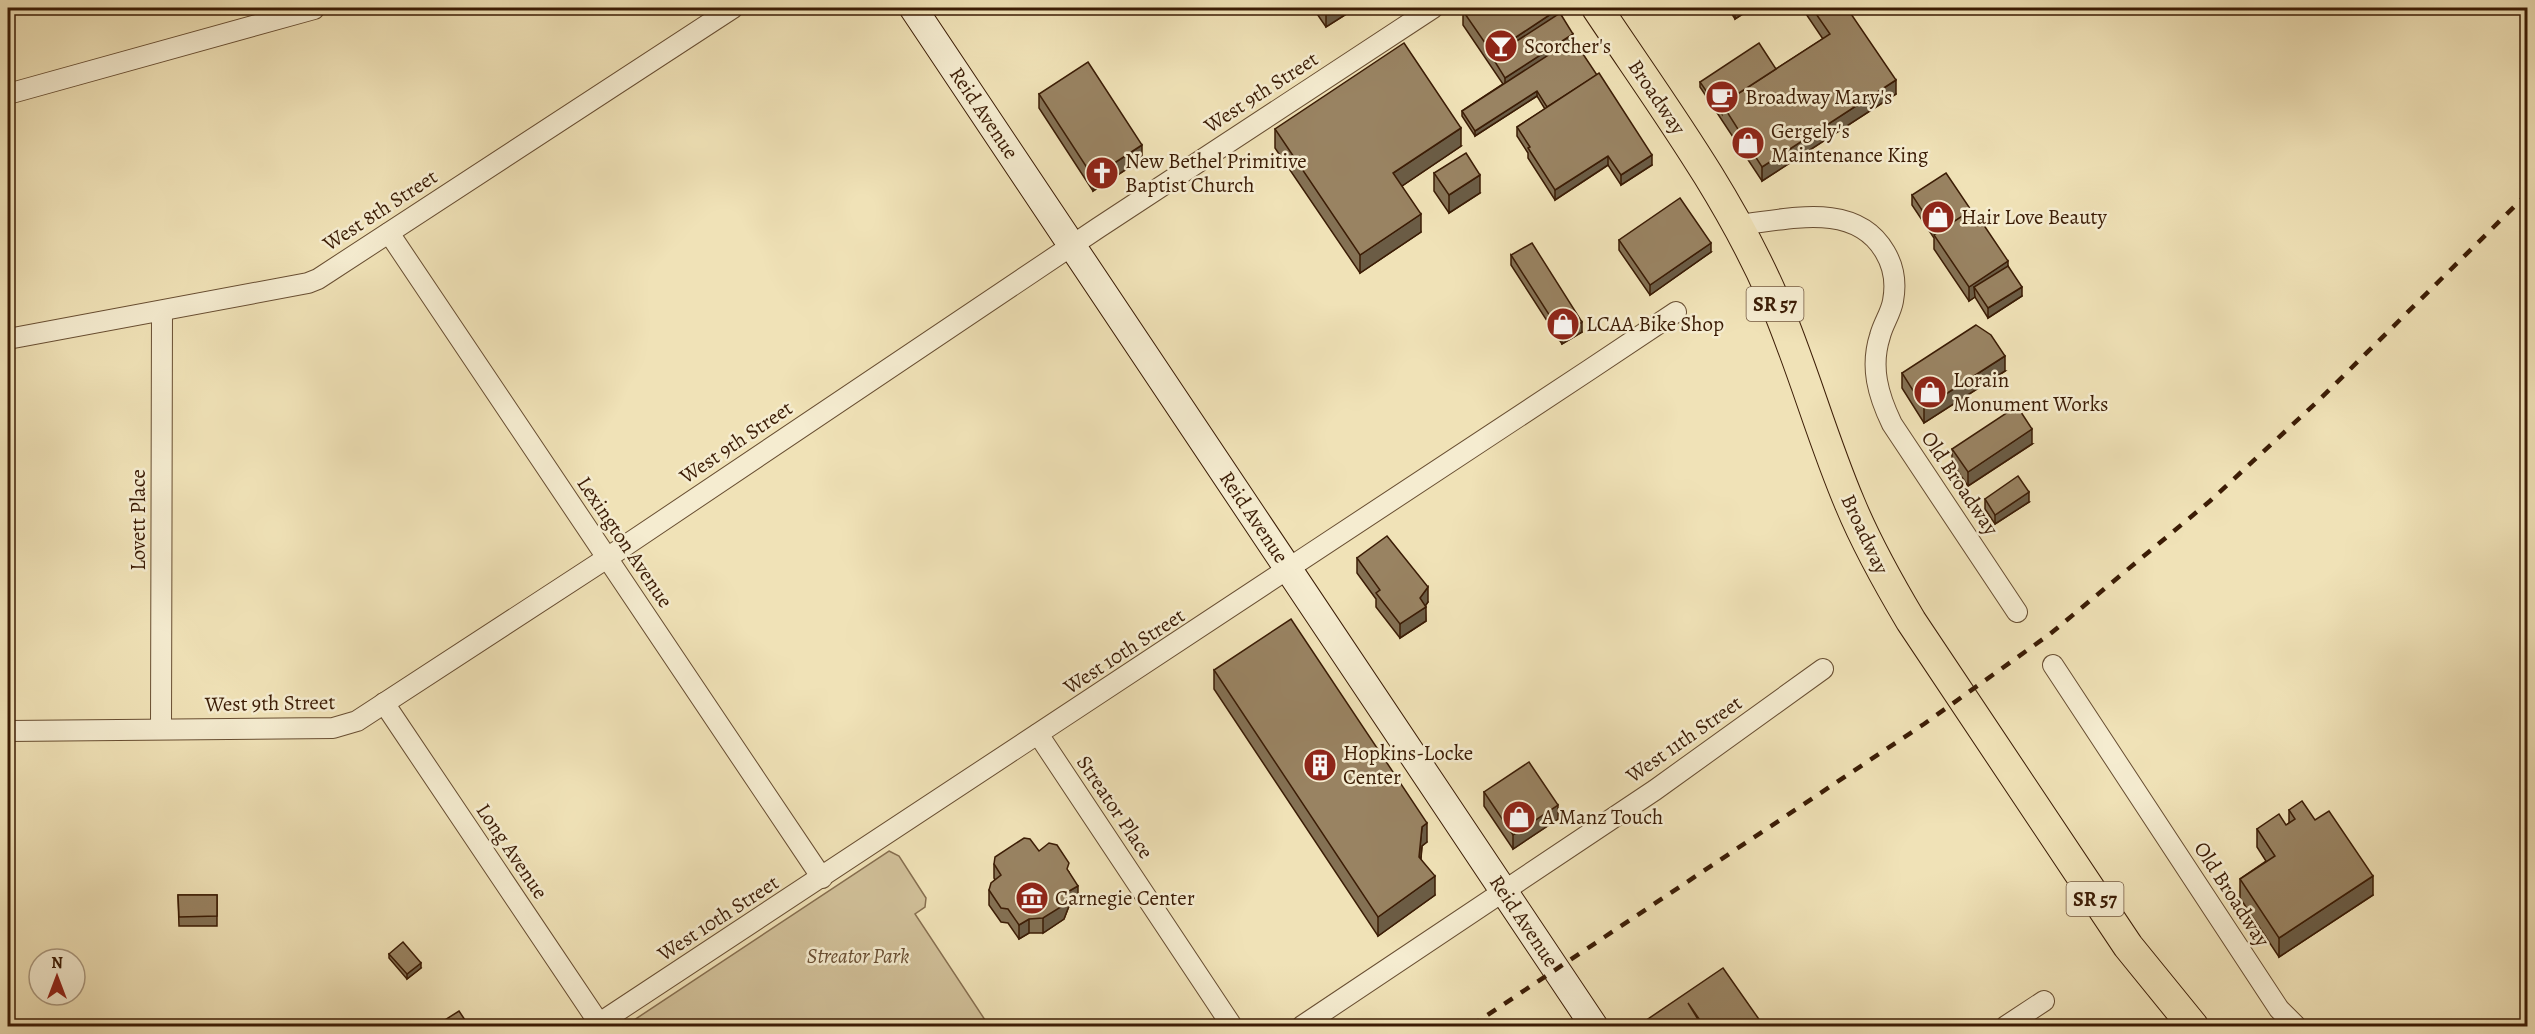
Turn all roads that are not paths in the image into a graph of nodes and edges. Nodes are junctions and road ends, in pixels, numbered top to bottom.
1 (733, 8) edge
2 (914, 8) edge
3 (1433, 8) edge
4 (1597, 8) edge
5 (314, 9) dead end
6 (8, 94) edge
7 (1737, 225) junction
8 (389, 233) junction
9 (1071, 246) junction
10 (162, 311) junction
11 (1676, 312) dead end
12 (8, 339) edge
13 (607, 558) junction
14 (1290, 570) junction
15 (2017, 612) dead end
16 (2053, 664) dead end
17 (1823, 669) dead end
18 (384, 703) junction
19 (161, 729) junction
20 (8, 731) edge
21 (1038, 734) junction
22 (822, 878) junction
23 (1505, 891) junction
24 (2044, 1001) dead end
25 (598, 1026) edge
26 (1232, 1026) edge
27 (1302, 1026) edge
28 (1594, 1026) edge
29 (2006, 1026) edge
30 (2193, 1026) edge
31 (2296, 1026) edge

1 - 8 street, West 8th Street
2 - 9 street, Reid Avenue
3 - 9 street, West 9th Street
4 - 7 main road, Broadway / SR 57
5 - 6 street
7 - 15 street, Old Broadway
7 - 30 main road, Broadway / SR 57
8 - 10 street, West 8th Street
8 - 13 street, Lexington Avenue
9 - 13 street, West 9th Street
9 - 14 street, Reid Avenue
10 - 12 street, West 8th Street
10 - 19 street, Lovett Place
11 - 14 street, West 10th Street
13 - 18 street, West 9th Street
13 - 22 street, Lexington Avenue
14 - 21 street, West 10th Street
14 - 23 street, Reid Avenue
16 - 31 street, Old Broadway
17 - 23 street, West 11th Street
18 - 19 street, West 9th Street
18 - 25 street, Long Avenue
19 - 20 street, West 9th Street
21 - 22 street, West 10th Street
21 - 26 street, Streator Place
22 - 25 street, West 10th Street
23 - 27 street, West 11th Street
23 - 28 street, Reid Avenue
24 - 29 street

